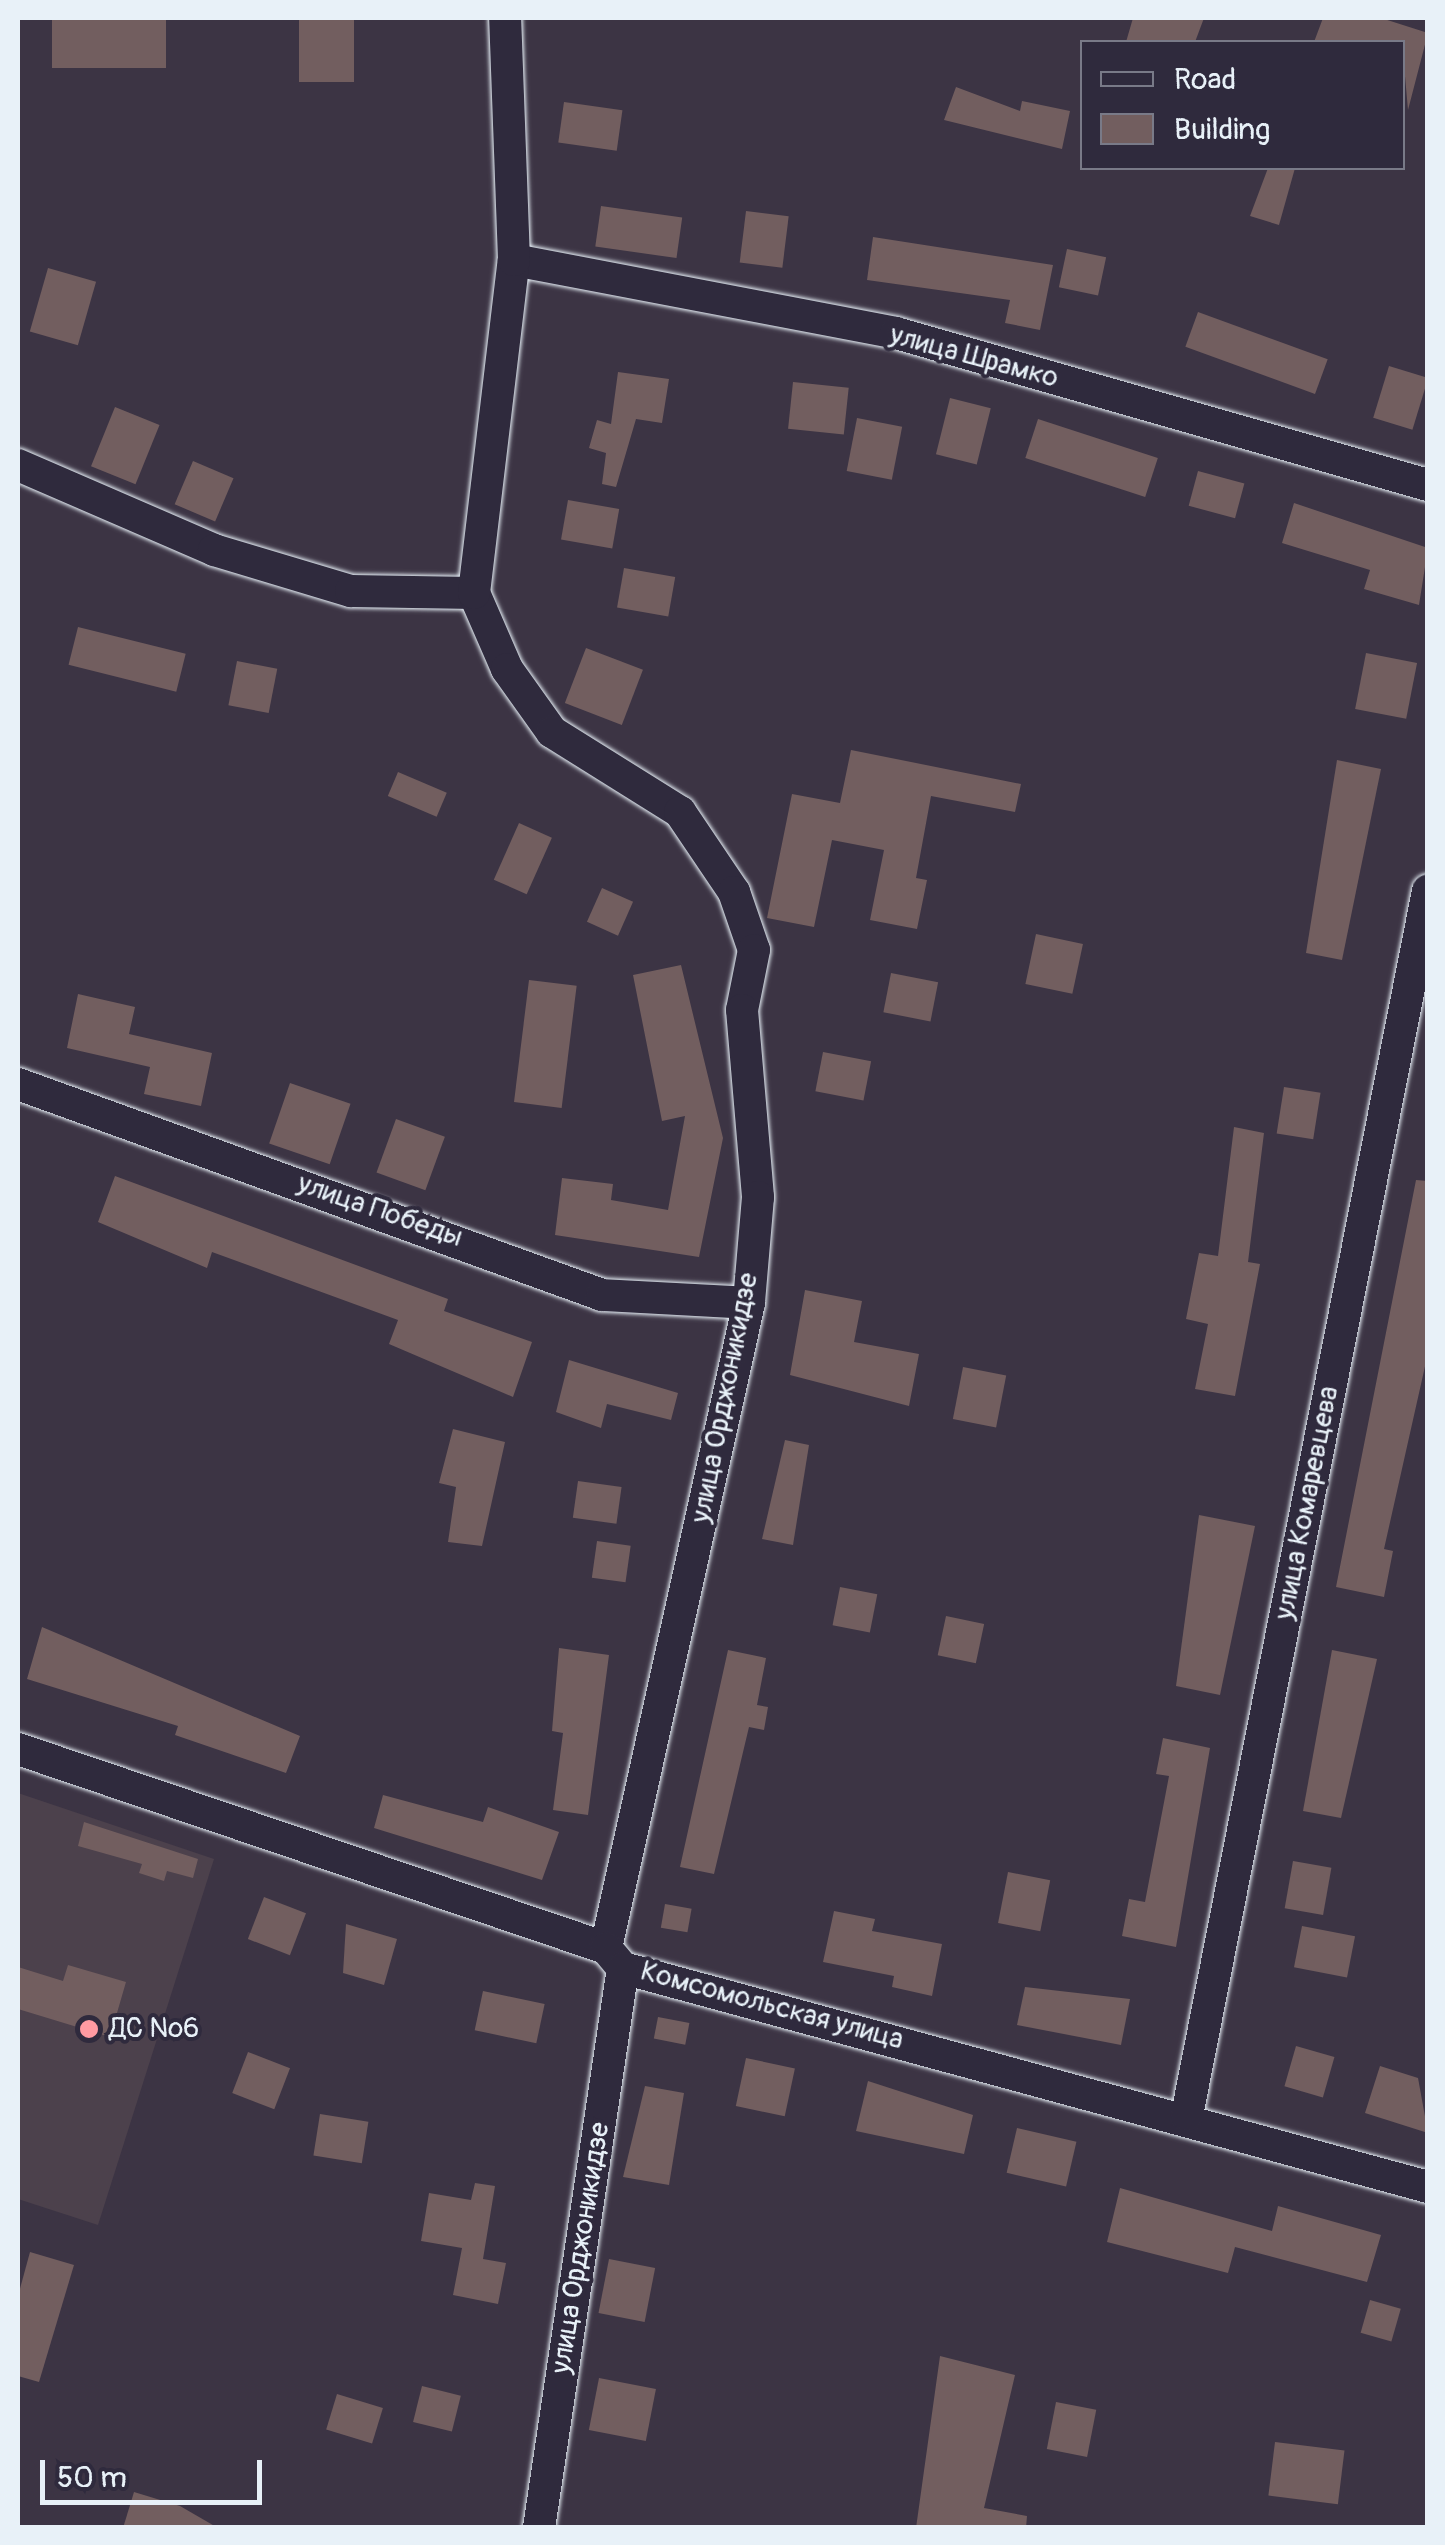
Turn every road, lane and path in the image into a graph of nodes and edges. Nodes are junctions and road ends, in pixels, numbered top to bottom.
1 (505, 18) edge
2 (514, 260) junction
3 (18, 464) edge
4 (1428, 485) edge
5 (474, 592) junction
6 (1428, 891) edge
7 (18, 1084) edge
8 (749, 1302) junction
9 (18, 1749) edge
10 (615, 1958) junction
11 (1187, 2115) junction
12 (1428, 2187) edge
13 (540, 2528) edge

1 - 2 street
2 - 4 street, улица Шрамко
2 - 5 street
3 - 5 street
5 - 8 street, улица Орджоникидзе
6 - 11 street, улица Комаревцева
7 - 8 street, улица Победы
8 - 10 street, улица Орджоникидзе
9 - 10 street, Комсомольская улица
10 - 11 street, Комсомольская улица
10 - 13 street, улица Орджоникидзе
11 - 12 street, Комсомольская улица

